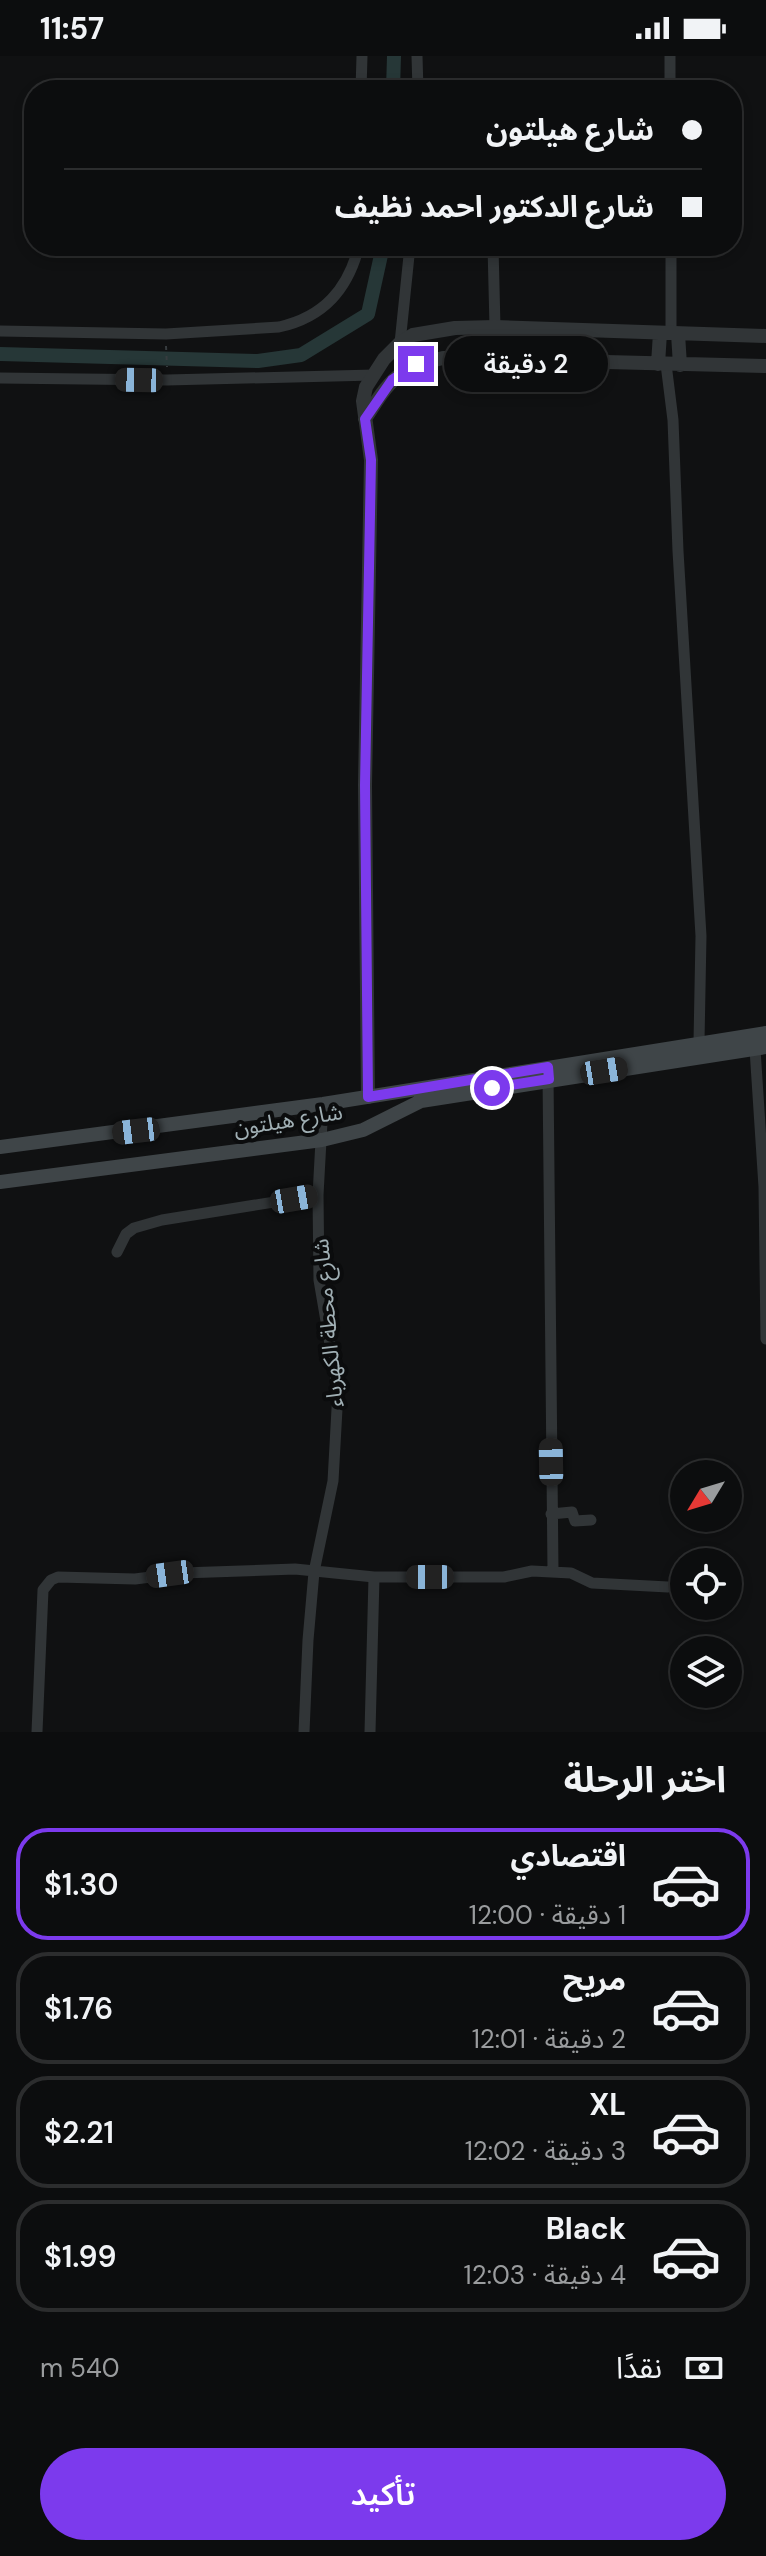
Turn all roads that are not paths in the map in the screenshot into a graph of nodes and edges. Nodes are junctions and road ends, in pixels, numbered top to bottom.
1 (362, 56) edge
2 (417, 56) edge
3 (670, 56) edge
4 (361, 80) edge
5 (418, 80) edge
6 (670, 80) edge
7 (357, 256) edge
8 (409, 256) edge
9 (493, 256) edge
10 (671, 256) edge
11 (495, 327) junction
12 (0, 331) edge
13 (670, 333) junction
14 (766, 336) edge
15 (400, 343) junction
16 (416, 364) junction
17 (668, 364) junction
18 (766, 366) edge
19 (374, 375) junction
20 (0, 378) edge
21 (365, 419) junction
22 (766, 1033) edge
23 (698, 1048) junction
24 (761, 1048) edge
25 (548, 1073) junction
26 (368, 1097) junction
27 (323, 1104) junction
28 (322, 1140) junction
29 (0, 1147) edge
30 (0, 1182) edge
31 (318, 1195) junction
32 (117, 1252) dead end
33 (766, 1339) edge
34 (551, 1514) junction
35 (591, 1520) dead end
36 (553, 1571) junction
37 (314, 1572) junction
38 (374, 1577) junction
39 (668, 1587) dead end
40 (37, 1732) edge
41 (304, 1732) edge
42 (370, 1732) edge

1 - 4 street
2 - 5 street
3 - 6 street
7 - 12 street
8 - 15 street
9 - 11 street
10 - 13 street
11 - 13 street
11 - 15 street
13 - 14 street
13 - 17 street
13 - 17 street
15 - 16 street
15 - 19 street
16 - 17 street
16 - 21 street
17 - 18 street
17 - 23 street
19 - 20 street
19 - 21 street
21 - 26 street
22 - 23 main road, شارع هيلتون
23 - 24 main road, شارع هيلتون
23 - 25 main road, شارع هيلتون
24 - 33 street
25 - 26 main road, شارع هيلتون
25 - 28 main road, شارع هيلتون
25 - 34 street
26 - 27 main road, شارع هيلتون
27 - 28 street, شارع محطة الكهرباء
27 - 29 main road, شارع هيلتون
28 - 30 main road, شارع هيلتون
28 - 31 street, شارع محطة الكهرباء
31 - 32 street
31 - 37 street, شارع محطة الكهرباء
34 - 35 street
34 - 36 street
36 - 38 street
36 - 39 street
37 - 38 street
37 - 40 street
37 - 41 street, شارع محطة الكهرباء
38 - 42 street

